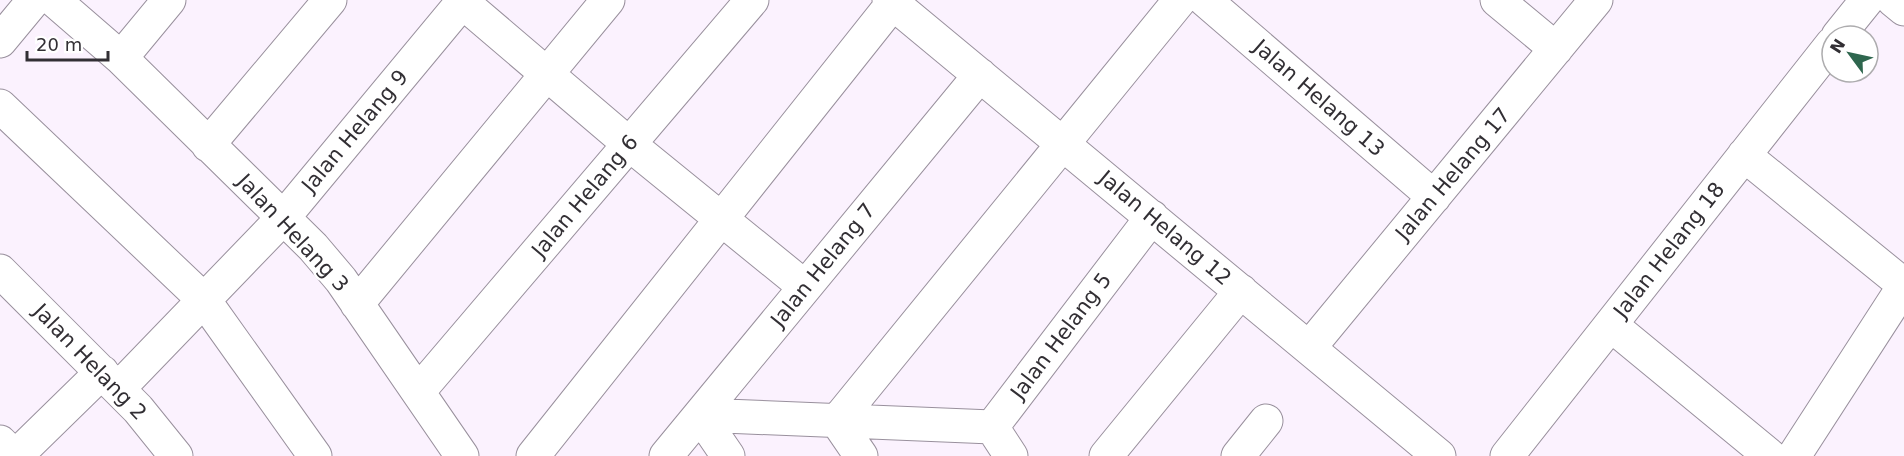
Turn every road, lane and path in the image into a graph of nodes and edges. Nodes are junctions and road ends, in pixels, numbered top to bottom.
1 (34, 0) edge
2 (54, 0) edge
3 (169, 0) edge
4 (330, 0) edge
5 (608, 0) edge
6 (752, 0) edge
7 (1180, 0) edge
8 (1205, 0) edge
9 (1497, 0) edge
10 (1596, 0) edge
11 (1867, 0) edge
12 (1893, 0) edge
13 (462, 1) edge
14 (891, 2) edge
15 (1904, 9) edge
16 (1848, 24) edge
17 (0, 41) edge
18 (1556, 49) junction
19 (121, 58) junction
20 (1820, 59) edge
21 (548, 75) junction
22 (980, 75) junction
23 (0, 106) edge
24 (1063, 143) junction
25 (629, 144) junction
26 (208, 145) junction
27 (1744, 155) junction
28 (1434, 197) junction
29 (1152, 217) junction
30 (283, 218) junction
31 (721, 219) junction
32 (0, 271) edge
33 (1904, 285) edge
34 (805, 287) junction
35 (1241, 291) junction
36 (204, 300) junction
37 (357, 304) junction
38 (1611, 325) junction
39 (1309, 348) junction
40 (110, 381) junction
41 (418, 392) junction
42 (700, 415) junction
43 (837, 421) junction
44 (1266, 421) dead end
45 (992, 427) junction
46 (0, 442) edge
47 (15, 456) edge
48 (176, 456) edge
49 (315, 456) edge
50 (462, 456) edge
51 (533, 456) edge
52 (666, 456) edge
53 (728, 456) edge
54 (861, 456) edge
55 (1011, 456) edge
56 (1106, 456) edge
57 (1238, 456) edge
58 (1440, 456) edge
59 (1507, 456) edge
60 (1770, 456) edge
61 (1794, 456) edge

1 - 17 street
2 - 19 street, Jalan Helang 3
3 - 19 street
4 - 26 street
5 - 21 street
6 - 25 street, Jalan Helang 6
7 - 24 street
8 - 28 street, Jalan Helang 13
9 - 18 street
10 - 18 street, Jalan Helang 17
11 - 16 street
12 - 15 street
13 - 21 street
13 - 30 street, Jalan Helang 9
14 - 22 street, Jalan Helang 12
14 - 31 street
18 - 28 street, Jalan Helang 17
19 - 26 street, Jalan Helang 3
20 - 27 street, Jalan Helang 18
21 - 25 street
21 - 37 street
22 - 24 street, Jalan Helang 12
22 - 34 street, Jalan Helang 7
23 - 36 street
24 - 29 street, Jalan Helang 12
24 - 43 street
25 - 31 street
25 - 41 street, Jalan Helang 6
26 - 30 street, Jalan Helang 3
27 - 33 street
27 - 38 street, Jalan Helang 18
28 - 39 street, Jalan Helang 17
29 - 35 street, Jalan Helang 12
29 - 45 street, Jalan Helang 5
30 - 36 street, Jalan Helang 9
30 - 37 street, Jalan Helang 3
31 - 34 street
31 - 51 street
32 - 40 street, Jalan Helang 2
33 - 61 street
34 - 42 street, Jalan Helang 7
35 - 39 street, Jalan Helang 12
35 - 56 street
36 - 40 street, Jalan Helang 9
36 - 49 street
37 - 41 street, Jalan Helang 3
38 - 59 street, Jalan Helang 18
38 - 60 street
39 - 58 street, Jalan Helang 12
40 - 47 street, Jalan Helang 9
40 - 48 street, Jalan Helang 2
41 - 50 street, Jalan Helang 3
42 - 43 street
42 - 52 street, Jalan Helang 7
42 - 53 street
43 - 45 street
43 - 54 street
44 - 57 street
45 - 55 street
46 - 47 street

